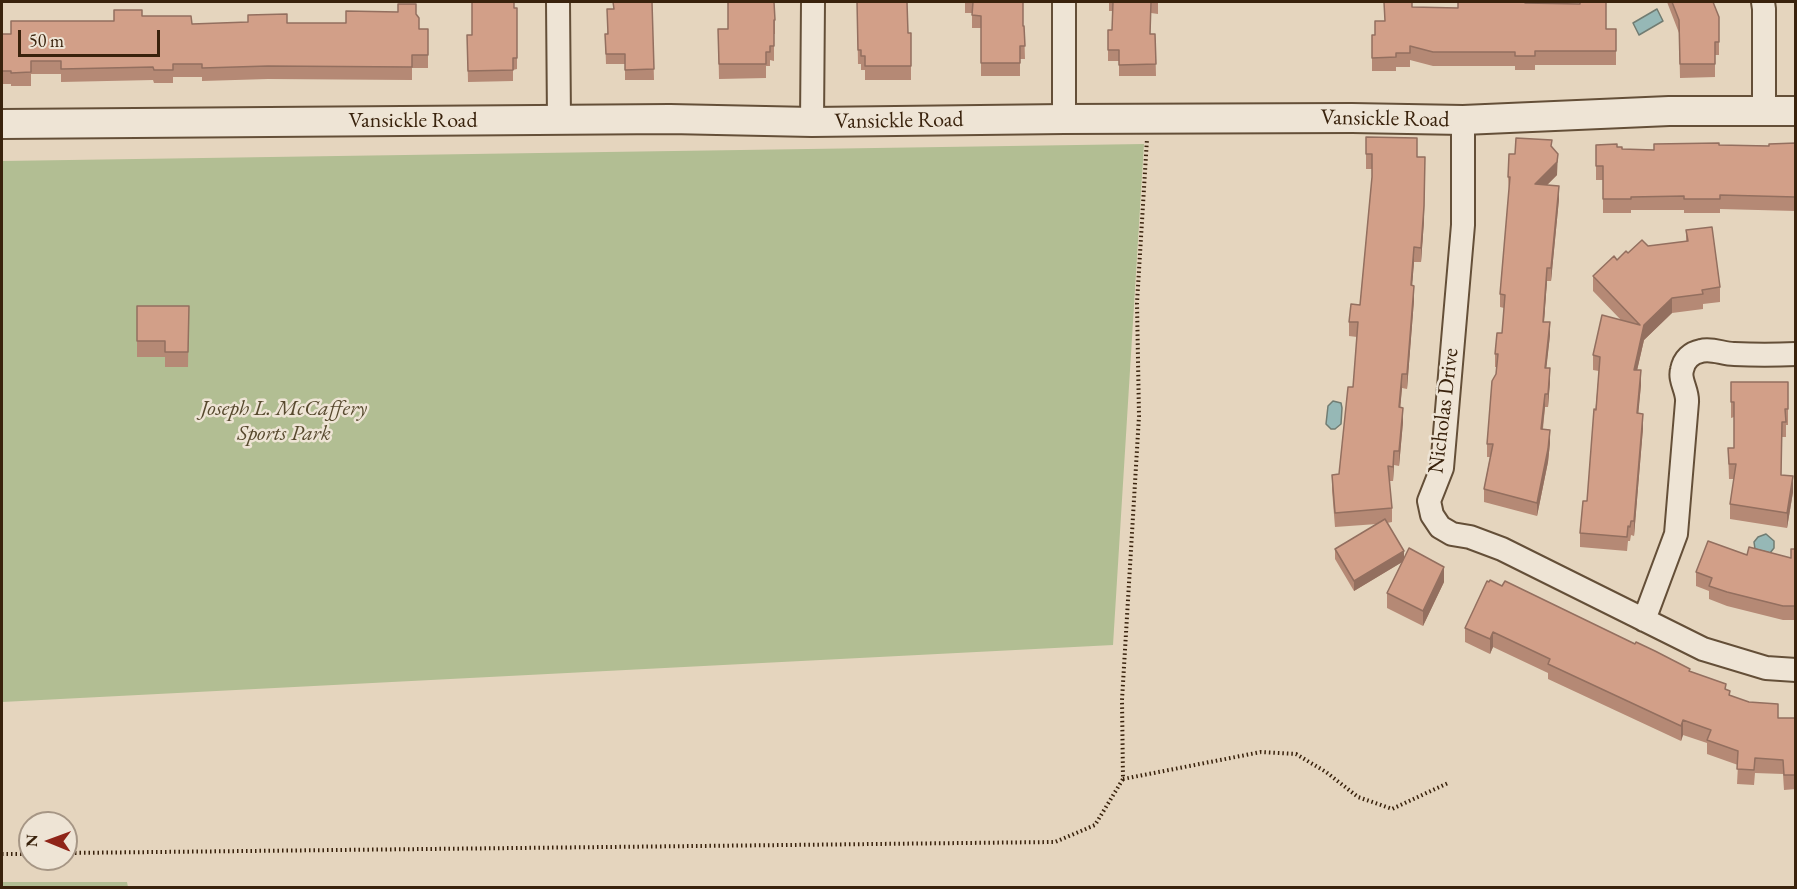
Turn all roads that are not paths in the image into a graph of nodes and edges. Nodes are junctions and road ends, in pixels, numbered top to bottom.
1 (558, 2) edge
2 (813, 2) edge
3 (1064, 2) edge
4 (1763, 2) edge
5 (1764, 111) junction
6 (1796, 111) edge
7 (1064, 119) junction
8 (559, 120) junction
9 (1463, 120) junction
10 (812, 122) junction
11 (2, 124) edge
12 (1796, 354) edge
13 (1644, 620) junction
14 (1796, 670) edge

1 - 8 street
2 - 10 street
3 - 7 street
4 - 5 street
5 - 6 street, Vansickle Road
5 - 9 street, Vansickle Road
7 - 9 street, Vansickle Road
7 - 10 street, Vansickle Road
8 - 10 street, Vansickle Road
8 - 11 street, Vansickle Road
9 - 13 street, Nicholas Drive
12 - 13 street
13 - 14 street, Nicholas Drive

